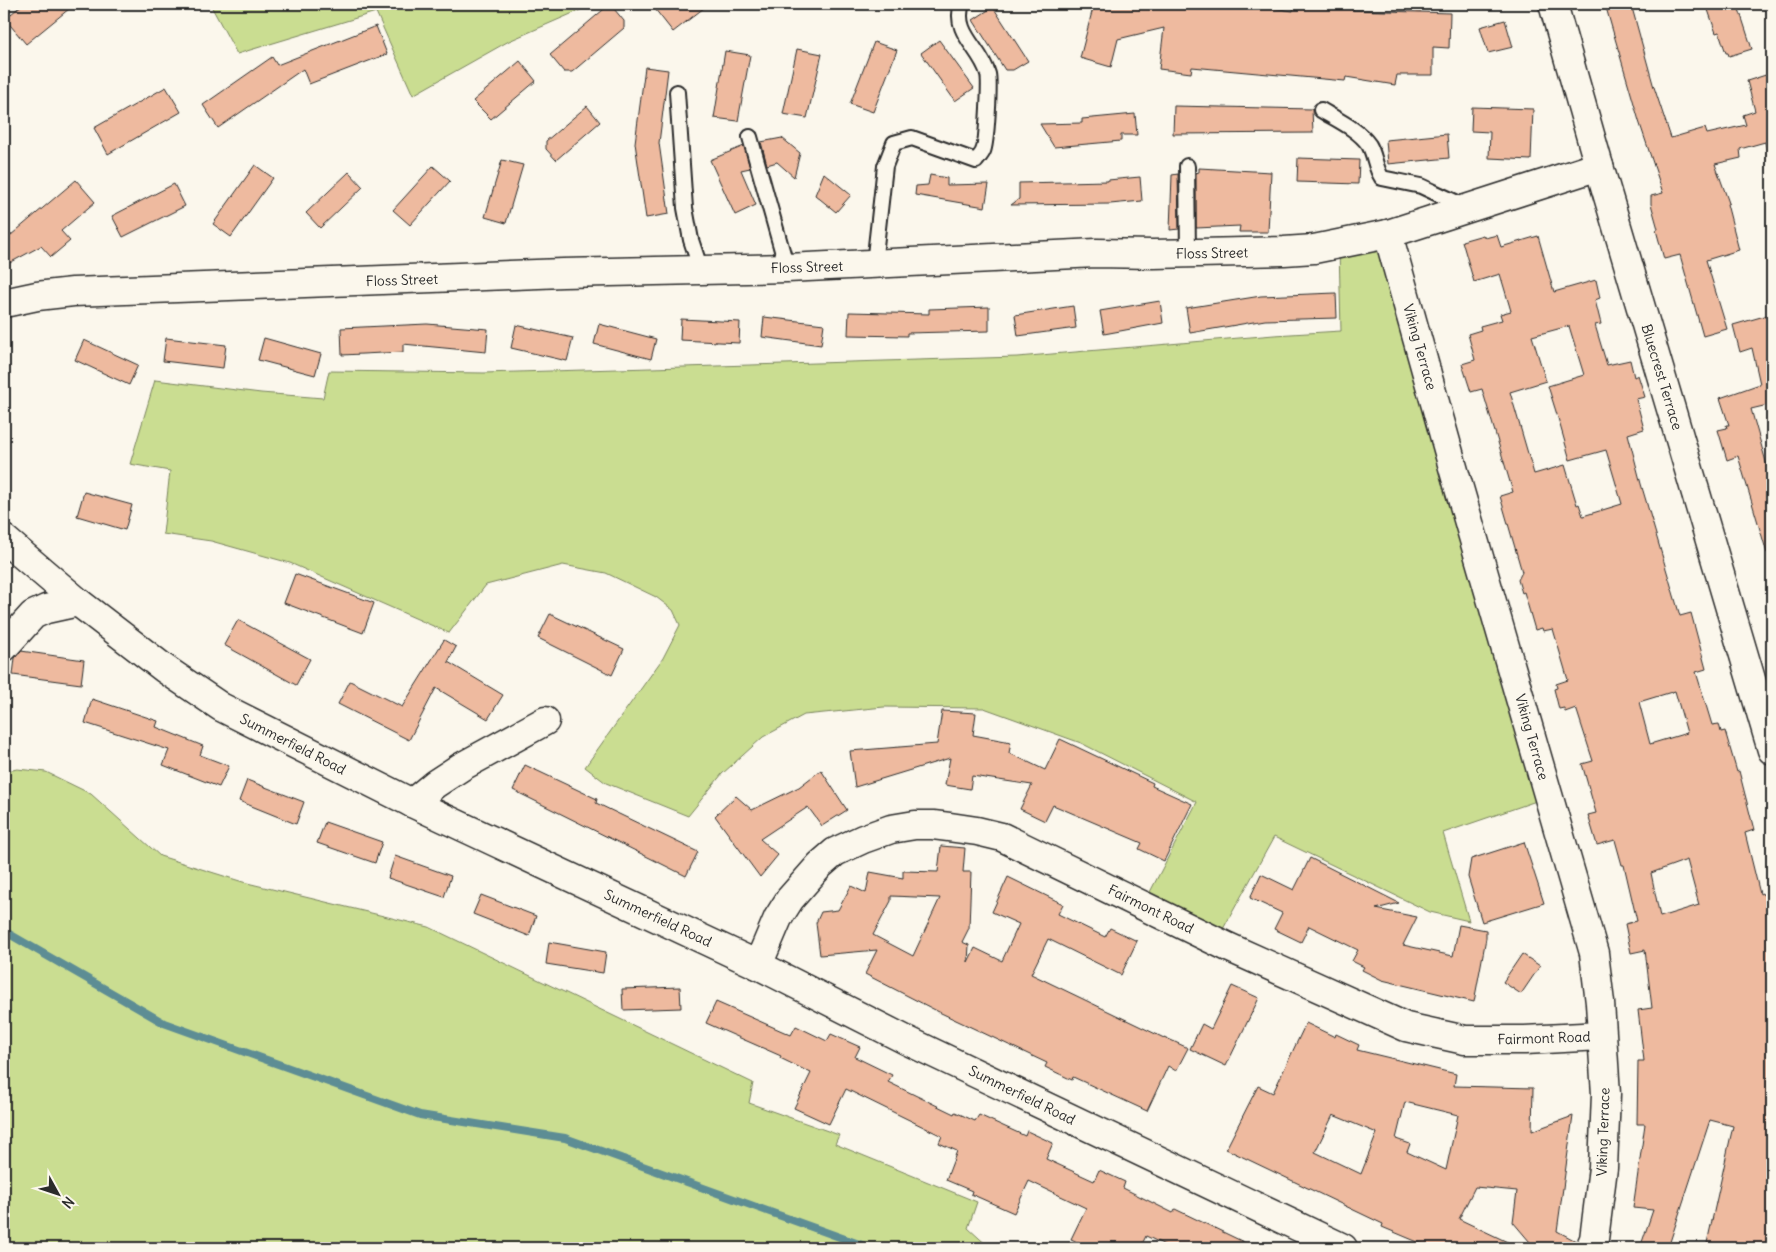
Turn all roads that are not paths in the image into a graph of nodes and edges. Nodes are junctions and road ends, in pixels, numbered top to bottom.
1 (962, 4) edge
2 (1553, 4) edge
3 (677, 92) dead end
4 (1321, 110) dead end
5 (750, 137) dead end
6 (1187, 166) dead end
7 (1599, 166) junction
8 (1469, 208) junction
9 (1388, 234) junction
10 (1188, 253) junction
11 (874, 264) junction
12 (786, 268) junction
13 (701, 270) junction
14 (4, 303) edge
15 (4, 539) edge
16 (78, 602) junction
17 (4, 647) edge
18 (545, 721) dead end
19 (1772, 750) edge
20 (412, 803) junction
21 (758, 965) junction
22 (1601, 1036) junction
23 (1343, 1248) edge
24 (1590, 1248) edge

1 - 11 lane
2 - 7 street, Bluecrest Terrace
3 - 13 lane
4 - 8 lane
5 - 12 lane
6 - 10 lane
7 - 8 street, Floss Street
7 - 19 street, Bluecrest Terrace
8 - 9 street, Floss Street
9 - 10 street, Floss Street
9 - 22 street, Viking Terrace
10 - 11 street, Floss Street
11 - 12 street, Floss Street
12 - 13 street, Floss Street
13 - 14 street, Floss Street
15 - 16 street, Summerfield Road
16 - 17 street
16 - 20 street, Summerfield Road
18 - 20 street
20 - 21 street, Summerfield Road
21 - 22 street, Fairmont Road
21 - 23 street, Summerfield Road
22 - 24 street, Viking Terrace

